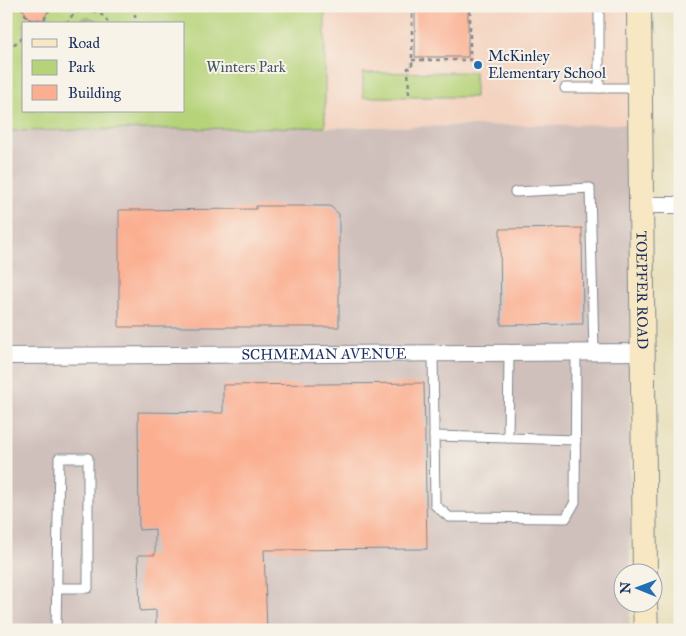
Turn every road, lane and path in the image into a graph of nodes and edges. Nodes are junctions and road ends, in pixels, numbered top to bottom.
1 (21, 6) edge
2 (51, 6) edge
3 (135, 6) edge
4 (412, 6) edge
5 (470, 6) edge
6 (599, 6) edge
7 (639, 6) edge
8 (88, 8) edge
9 (30, 22) edge
10 (45, 22) edge
11 (67, 22) edge
12 (108, 22) edge
13 (135, 22) edge
14 (22, 39) edge
15 (6, 47) edge
16 (412, 60) junction
17 (565, 88) dead end
18 (599, 88) junction
19 (640, 88) junction
20 (409, 94) dead end
21 (515, 192) dead end
22 (680, 205) edge
23 (641, 206) junction
24 (576, 352) junction
25 (594, 352) junction
26 (642, 352) junction
27 (433, 353) junction
28 (509, 353) junction
29 (6, 356) edge
30 (434, 436) junction
31 (508, 438) junction
32 (576, 440) junction
33 (645, 564) edge
34 (57, 588) junction
35 (646, 614) edge
36 (56, 630) edge
37 (646, 630) edge

1 - 9 path
2 - 10 path
3 - 13 path
4 - 16 path
5 - 16 path
6 - 18 lane
7 - 19 street, TOEPFER ROAD
8 - 11 path
8 - 12 path
9 - 10 path
14 - 15 path
16 - 20 path
17 - 18 lane
18 - 19 lane
19 - 23 street, TOEPFER ROAD
21 - 25 lane
22 - 23 street
23 - 26 street, TOEPFER ROAD
24 - 25 street, SCHMEMAN AVENUE
24 - 28 street, SCHMEMAN AVENUE
24 - 32 lane
25 - 26 street, SCHMEMAN AVENUE
26 - 33 street, TOEPFER ROAD
27 - 28 street, SCHMEMAN AVENUE
27 - 29 street, SCHMEMAN AVENUE
27 - 30 lane
28 - 31 lane
30 - 31 lane
30 - 32 lane
31 - 32 lane
34 - 34 lane
34 - 36 lane
35 - 37 street

